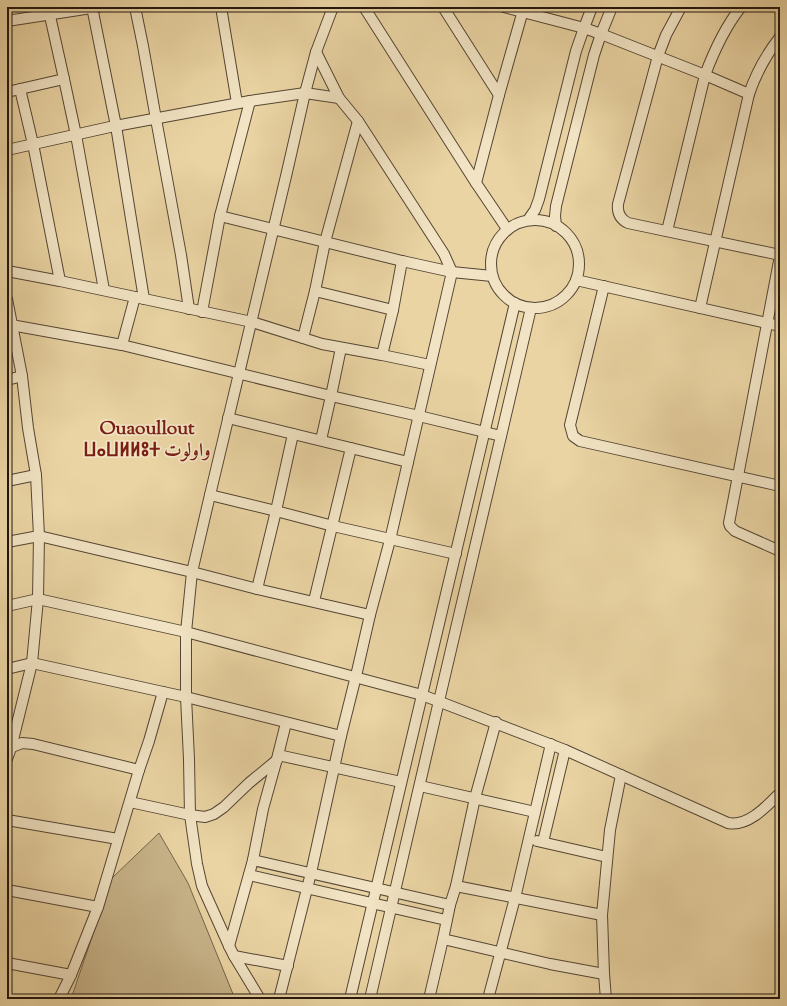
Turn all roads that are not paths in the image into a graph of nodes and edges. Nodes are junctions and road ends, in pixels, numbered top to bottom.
1 (95, 7) edge
2 (135, 7) edge
3 (222, 7) edge
4 (333, 7) edge
5 (364, 7) edge
6 (443, 7) edge
7 (504, 7) edge
8 (592, 7) edge
9 (612, 7) edge
10 (682, 7) edge
11 (741, 7) edge
12 (524, 9) edge
13 (49, 11) edge
14 (7, 21) edge
15 (584, 28) junction
16 (601, 34) junction
17 (780, 37) edge
18 (316, 52) junction
19 (658, 56) junction
20 (705, 75) junction
21 (64, 80) junction
22 (20, 89) junction
23 (7, 92) edge
24 (305, 93) junction
25 (749, 94) junction
26 (499, 95) junction
27 (339, 98) junction
28 (250, 101) junction
29 (237, 103) junction
30 (156, 119) junction
31 (358, 121) junction
32 (116, 126) junction
33 (76, 135) junction
34 (33, 144) junction
35 (7, 150) edge
36 (476, 183) junction
37 (220, 216) junction
38 (528, 220) junction
39 (556, 226) junction
40 (507, 229) junction
41 (274, 230) junction
42 (667, 231) junction
43 (715, 241) junction
44 (325, 242) junction
45 (780, 256) edge
46 (402, 261) junction
47 (7, 271) edge
48 (452, 272) junction
49 (492, 276) junction
50 (576, 280) junction
51 (60, 281) junction
52 (604, 286) junction
53 (104, 290) junction
54 (315, 291) junction
55 (140, 298) junction
56 (7, 299) edge
57 (515, 303) junction
58 (531, 308) junction
59 (700, 308) junction
60 (189, 309) junction
61 (393, 310) junction
62 (202, 312) junction
63 (252, 322) junction
64 (767, 323) junction
65 (9, 326) edge
66 (780, 326) edge
67 (303, 338) junction
68 (122, 345) junction
69 (341, 348) junction
70 (382, 355) junction
71 (430, 365) junction
72 (239, 374) junction
73 (22, 376) junction
74 (7, 380) edge
75 (331, 396) junction
76 (419, 416) junction
77 (228, 418) junction
78 (485, 432) junction
79 (293, 434) junction
80 (501, 436) junction
81 (321, 440) junction
82 (351, 448) junction
83 (408, 462) junction
84 (36, 475) junction
85 (738, 477) junction
86 (7, 481) edge
87 (780, 486) edge
88 (210, 495) junction
89 (276, 511) junction
90 (333, 526) junction
91 (39, 536) junction
92 (390, 540) junction
93 (7, 542) edge
94 (780, 551) edge
95 (456, 554) junction
96 (192, 572) junction
97 (258, 589) junction
98 (38, 599) junction
99 (314, 602) junction
100 (7, 606) edge
101 (370, 615) junction
102 (186, 632) junction
103 (32, 663) junction
104 (7, 669) edge
105 (356, 676) junction
106 (163, 692) junction
107 (422, 695) junction
108 (186, 697) junction
109 (439, 701) junction
110 (496, 722) junction
111 (286, 723) junction
112 (341, 736) junction
113 (551, 744) junction
114 (9, 748) edge
115 (565, 750) junction
116 (278, 758) junction
117 (7, 759) edge
118 (334, 767) junction
119 (139, 770) junction
120 (621, 775) junction
121 (401, 782) junction
122 (420, 786) junction
123 (780, 793) edge
124 (475, 798) junction
125 (130, 802) junction
126 (535, 812) junction
127 (190, 815) junction
128 (7, 820) edge
129 (118, 839) junction
130 (529, 839) junction
131 (543, 842) junction
132 (607, 857) junction
133 (253, 860) junction
134 (311, 873) junction
135 (249, 875) junction
136 (456, 886) junction
137 (307, 888) junction
138 (377, 888) junction
139 (7, 890) edge
140 (395, 892) junction
141 (515, 898) junction
142 (373, 903) junction
143 (450, 905) junction
144 (98, 907) junction
145 (392, 907) junction
146 (602, 915) junction
147 (446, 920) junction
148 (443, 939) junction
149 (229, 946) junction
150 (501, 952) junction
151 (234, 956) junction
152 (7, 963) edge
153 (288, 966) junction
154 (604, 974) junction
155 (71, 975) junction
156 (59, 999) edge
157 (260, 999) edge
158 (279, 999) edge
159 (350, 999) edge
160 (370, 999) edge
161 (429, 999) edge
162 (488, 999) edge
163 (606, 999) edge

1 - 13 street
1 - 32 street
2 - 30 street
3 - 29 street
4 - 18 street
5 - 36 street
6 - 26 street
7 - 12 street
8 - 15 street
9 - 16 street
10 - 19 street
11 - 20 street
12 - 15 street
12 - 26 street
13 - 14 street
13 - 21 street
15 - 16 street
15 - 38 street
16 - 19 street
16 - 39 street
17 - 25 street
18 - 24 street
18 - 27 street
19 - 20 street
19 - 42 street
20 - 25 street
20 - 42 street
21 - 22 street
21 - 33 street
22 - 23 street
22 - 34 street
24 - 27 street
24 - 28 street
24 - 41 street
25 - 43 street
26 - 36 street
27 - 31 street
28 - 29 street
28 - 37 street
29 - 30 street
30 - 32 street
30 - 60 street
31 - 44 street
31 - 48 street
32 - 33 street
32 - 55 street
33 - 34 street
33 - 53 street
34 - 35 street
34 - 51 street
36 - 40 street
37 - 41 street
37 - 62 street
38 - 39 street
38 - 40 street
39 - 50 street
40 - 49 street
41 - 44 street
41 - 63 street
42 - 43 street
43 - 45 street
43 - 59 street
44 - 46 street
44 - 54 street
45 - 64 street
46 - 48 street
46 - 61 street
47 - 51 street
48 - 49 street
48 - 71 street
49 - 57 street
50 - 52 street
50 - 58 street
51 - 53 street
52 - 59 street
52 - 85 street
53 - 55 street
54 - 61 street
54 - 67 street
55 - 60 street
55 - 68 street
56 - 65 street
57 - 58 street
57 - 78 street
58 - 80 street
59 - 64 street
60 - 62 street
61 - 70 street
62 - 63 street
63 - 67 street
63 - 72 street
64 - 66 street
64 - 85 street
65 - 68 street
65 - 73 street
67 - 69 street
68 - 72 street
69 - 70 street
69 - 75 street
70 - 71 street
71 - 76 street
72 - 75 street
72 - 77 street
73 - 74 street
73 - 84 street
75 - 76 street
75 - 81 street
76 - 78 street
76 - 83 street
77 - 79 street
77 - 88 street
78 - 80 street
78 - 95 street
79 - 81 street
79 - 89 street
80 - 109 street
81 - 82 street
82 - 83 street
82 - 90 street
83 - 92 street
84 - 86 street
84 - 91 street
85 - 87 street
85 - 94 street
88 - 89 street
88 - 96 street
89 - 90 street
89 - 97 street
90 - 92 street
90 - 99 street
91 - 93 street
91 - 96 street
91 - 98 street
92 - 95 street
92 - 101 street
95 - 107 street
96 - 97 street
96 - 102 street
97 - 99 street
98 - 100 street
98 - 102 street
98 - 103 street
99 - 101 street
101 - 105 street
102 - 105 street
102 - 108 street
103 - 104 street
103 - 106 street
103 - 114 street
105 - 107 street
105 - 112 street
106 - 108 street
106 - 119 street
107 - 109 street
107 - 121 street
108 - 111 street
108 - 127 street
109 - 110 street
109 - 122 street
110 - 113 street
110 - 124 street
111 - 112 street
111 - 116 street
112 - 118 street
113 - 115 street
113 - 126 street
114 - 117 street
114 - 119 street
115 - 120 street
115 - 131 street
116 - 118 street
116 - 127 street
116 - 133 street
118 - 121 street
118 - 134 street
119 - 125 street
120 - 123 street
120 - 132 street
121 - 138 street
122 - 124 street
122 - 140 street
124 - 126 street
124 - 136 street
125 - 127 street
125 - 129 street
126 - 130 street
127 - 149 street
128 - 129 street
129 - 144 street
130 - 131 street
130 - 141 street
131 - 132 street
132 - 146 street
133 - 134 street
133 - 135 street
134 - 137 street
134 - 138 street
135 - 137 street
135 - 149 street
136 - 141 street
136 - 143 street
137 - 142 street
137 - 153 street
138 - 140 street
138 - 142 street
139 - 144 street
140 - 143 street
140 - 145 street
141 - 146 street
141 - 150 street
142 - 145 street
142 - 159 street
143 - 147 street
144 - 155 street
145 - 147 street
145 - 160 street
146 - 154 street
147 - 148 street
148 - 150 street
148 - 161 street
149 - 151 street
150 - 154 street
150 - 162 street
151 - 153 street
151 - 157 street
152 - 155 street
153 - 158 street
154 - 163 street
155 - 156 street

